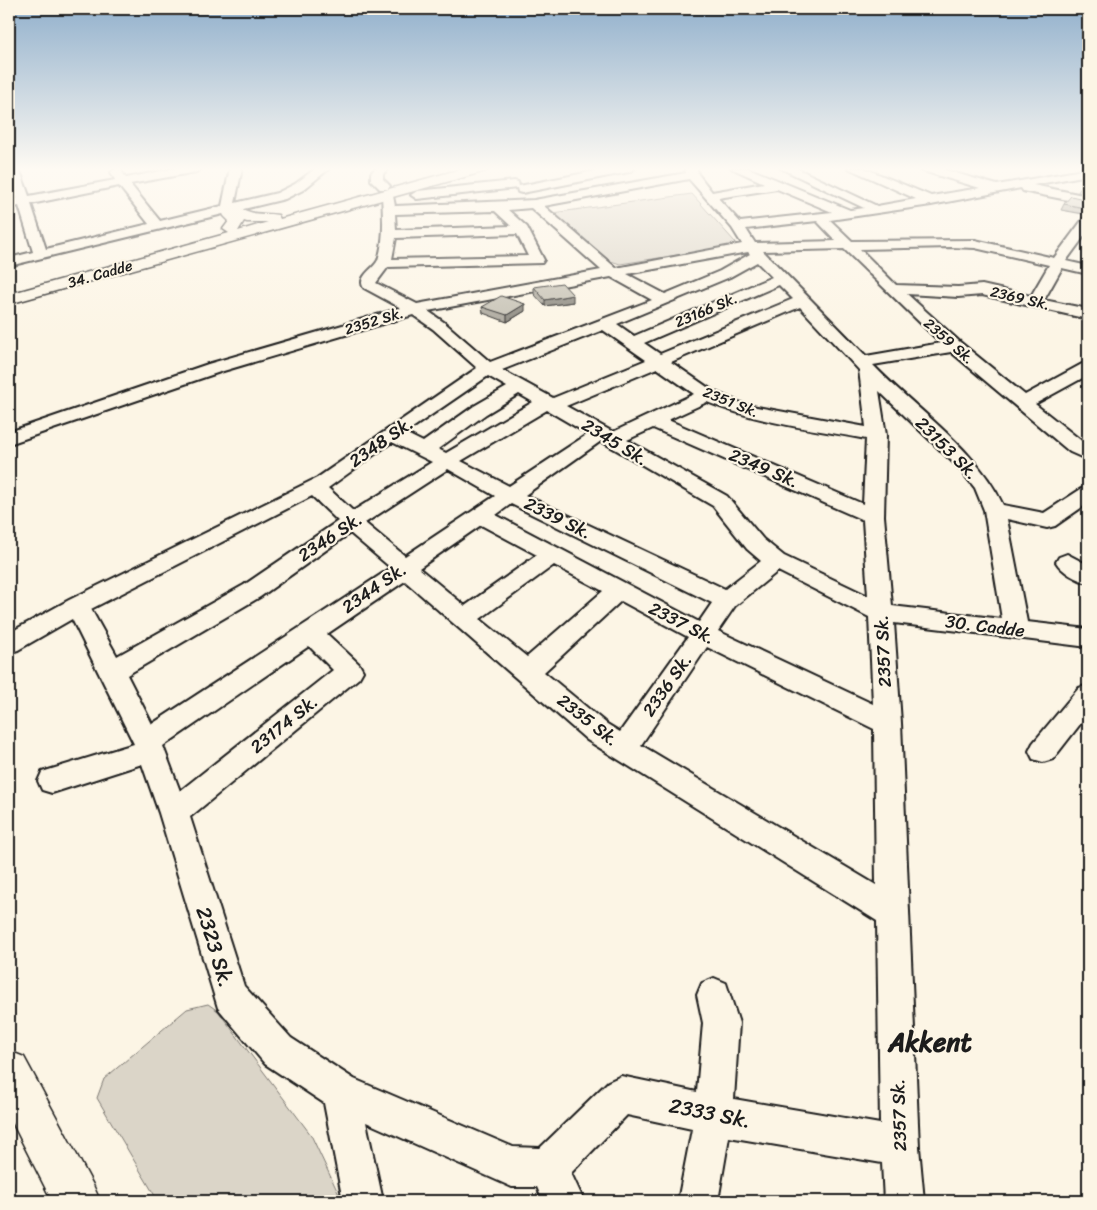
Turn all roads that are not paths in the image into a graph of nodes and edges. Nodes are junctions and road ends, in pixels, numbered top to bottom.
1 (31, 224) edge
2 (174, 224) edge
3 (218, 224) edge
4 (285, 224) edge
5 (389, 224) edge
6 (516, 224) edge
7 (561, 224) edge
8 (750, 224) edge
9 (827, 224) edge
10 (1086, 224) edge
11 (157, 226) joint
12 (737, 226) joint
13 (522, 230) junction
14 (390, 234) junction
15 (847, 244) junction
16 (755, 251) junction
17 (41, 254) junction
18 (9, 262) edge
19 (1058, 262) junction
20 (384, 263) junction
21 (1088, 270) edge
22 (612, 272) junction
23 (782, 278) junction
24 (9, 289) edge
25 (892, 289) junction
26 (9, 299) edge
27 (664, 300) junction
28 (804, 300) junction
29 (1036, 301) junction
30 (415, 309) junction
31 (1088, 314) edge
32 (606, 324) junction
33 (630, 343) junction
34 (954, 346) junction
35 (657, 360) junction
36 (865, 366) junction
37 (1088, 368) edge
38 (488, 369) junction
39 (519, 387) junction
40 (706, 395) junction
41 (550, 403) junction
42 (1024, 403) junction
43 (654, 421) junction
44 (391, 434) junction
45 (876, 435) junction
46 (606, 437) junction
47 (9, 438) edge
48 (424, 450) junction
49 (1088, 454) edge
50 (447, 461) junction
51 (315, 486) junction
52 (1088, 494) edge
53 (509, 495) junction
54 (995, 510) junction
55 (481, 516) junction
56 (873, 516) junction
57 (351, 522) junction
58 (552, 555) junction
59 (776, 561) junction
60 (1067, 562) dead end
61 (405, 567) junction
62 (1088, 575) edge
63 (619, 590) junction
64 (727, 600) junction
65 (77, 606) junction
66 (881, 613) junction
67 (464, 618) junction
68 (1016, 630) junction
69 (309, 632) junction
70 (702, 634) junction
71 (1088, 638) edge
72 (9, 644) edge
73 (112, 671) junction
74 (528, 671) junction
75 (1088, 695) edge
76 (887, 723) junction
77 (149, 746) junction
78 (624, 748) junction
79 (1042, 750) dead end
80 (52, 781) dead end
81 (174, 813) junction
82 (892, 912) junction
83 (714, 995) dead end
84 (9, 1072) edge
85 (342, 1092) junction
86 (714, 1115) junction
87 (900, 1147) junction
88 (556, 1185) edge
89 (77, 1201) edge
90 (363, 1201) edge
91 (698, 1201) edge
92 (904, 1201) edge

1 - 17 street
2 - 11 street
3 - 24 main road, 34. Cadde
4 - 26 main road, 34. Cadde
5 - 14 street
6 - 13 street
7 - 22 street
8 - 12 street
9 - 15 street, 2359 Sk.
10 - 19 street
11 - 17 street
12 - 16 street
13 - 14 street
13 - 20 street
14 - 20 street
15 - 16 street, 2352 Sk.
15 - 19 street, 2352 Sk.
15 - 25 street, 2359 Sk.
16 - 22 street, 2352 Sk.
16 - 23 street
16 - 27 street, 2348 Sk.
17 - 18 street
19 - 21 street, 2352 Sk.
19 - 29 street
20 - 30 street, 2345 Sk.
22 - 27 street
22 - 30 street, 2352 Sk.
23 - 28 street
23 - 33 street, 23166 Sk.
25 - 29 street, 2369 Sk.
25 - 34 street, 2359 Sk.
27 - 32 street, 2348 Sk.
28 - 35 street, 2346 Sk.
28 - 36 street
29 - 31 street, 2369 Sk.
30 - 38 street, 2345 Sk.
30 - 47 street, 2352 Sk.
32 - 33 street, 2351 Sk.
32 - 38 street, 2348 Sk.
33 - 35 street, 2351 Sk.
34 - 36 street
34 - 42 street, 2359 Sk.
35 - 40 street, 2351 Sk.
35 - 41 street, 2346 Sk.
36 - 45 street, 2357 Sk.
36 - 54 street, 23153 Sk.
37 - 42 street
38 - 39 street, 2345 Sk.
38 - 44 street, 2348 Sk.
39 - 41 street, 2345 Sk.
39 - 48 street
40 - 43 street, 2344 Sk.
40 - 45 street, 2351 Sk.
41 - 46 street, 2345 Sk.
41 - 50 street, 2346 Sk.
42 - 49 street, 2359 Sk.
43 - 46 street, 2344 Sk.
43 - 56 street, 2349 Sk.
44 - 48 street, 2339 Sk.
44 - 51 street, 2348 Sk.
45 - 56 street, 2357 Sk.
46 - 53 street, 2344 Sk.
46 - 59 street, 2345 Sk.
48 - 50 street, 2339 Sk.
50 - 53 street, 2339 Sk.
50 - 57 street, 2346 Sk.
51 - 57 street, 2335 Sk.
51 - 65 street, 2348 Sk.
52 - 54 street
53 - 55 street, 2344 Sk.
53 - 64 street, 2339 Sk.
54 - 68 street, 23153 Sk.
55 - 58 street, 2337 Sk.
55 - 61 street, 2344 Sk.
56 - 66 street, 2357 Sk.
57 - 61 street, 2335 Sk.
57 - 73 street, 2346 Sk.
58 - 63 street, 2337 Sk.
58 - 67 street
59 - 64 street, 2336 Sk.
59 - 66 street, 2345 Sk.
60 - 62 street
61 - 67 street, 2335 Sk.
61 - 69 street, 2344 Sk.
63 - 70 street, 2337 Sk.
63 - 74 street
64 - 70 street, 2336 Sk.
65 - 72 street, 2348 Sk.
65 - 73 street, 2323 Sk.
66 - 68 street, 30. Cadde
66 - 76 street, 2357 Sk.
67 - 74 street, 2335 Sk.
68 - 71 street, 30. Cadde
69 - 77 street, 2344 Sk.
69 - 81 street, 23174 Sk.
70 - 76 street, 2337 Sk.
70 - 78 street, 2336 Sk.
73 - 77 street, 2323 Sk.
74 - 78 street, 2335 Sk.
75 - 79 street
76 - 82 street, 2357 Sk.
77 - 80 street, 2344 Sk.
77 - 81 street, 2323 Sk.
78 - 82 street, 2335 Sk.
81 - 85 street, 2323 Sk.
82 - 87 street, 2357 Sk.
83 - 86 street
84 - 89 main road
85 - 88 street, 2323 Sk.
85 - 90 street
86 - 87 street, 2333 Sk.
86 - 88 street, 2333 Sk.
86 - 91 street
87 - 92 street, 2357 Sk.

